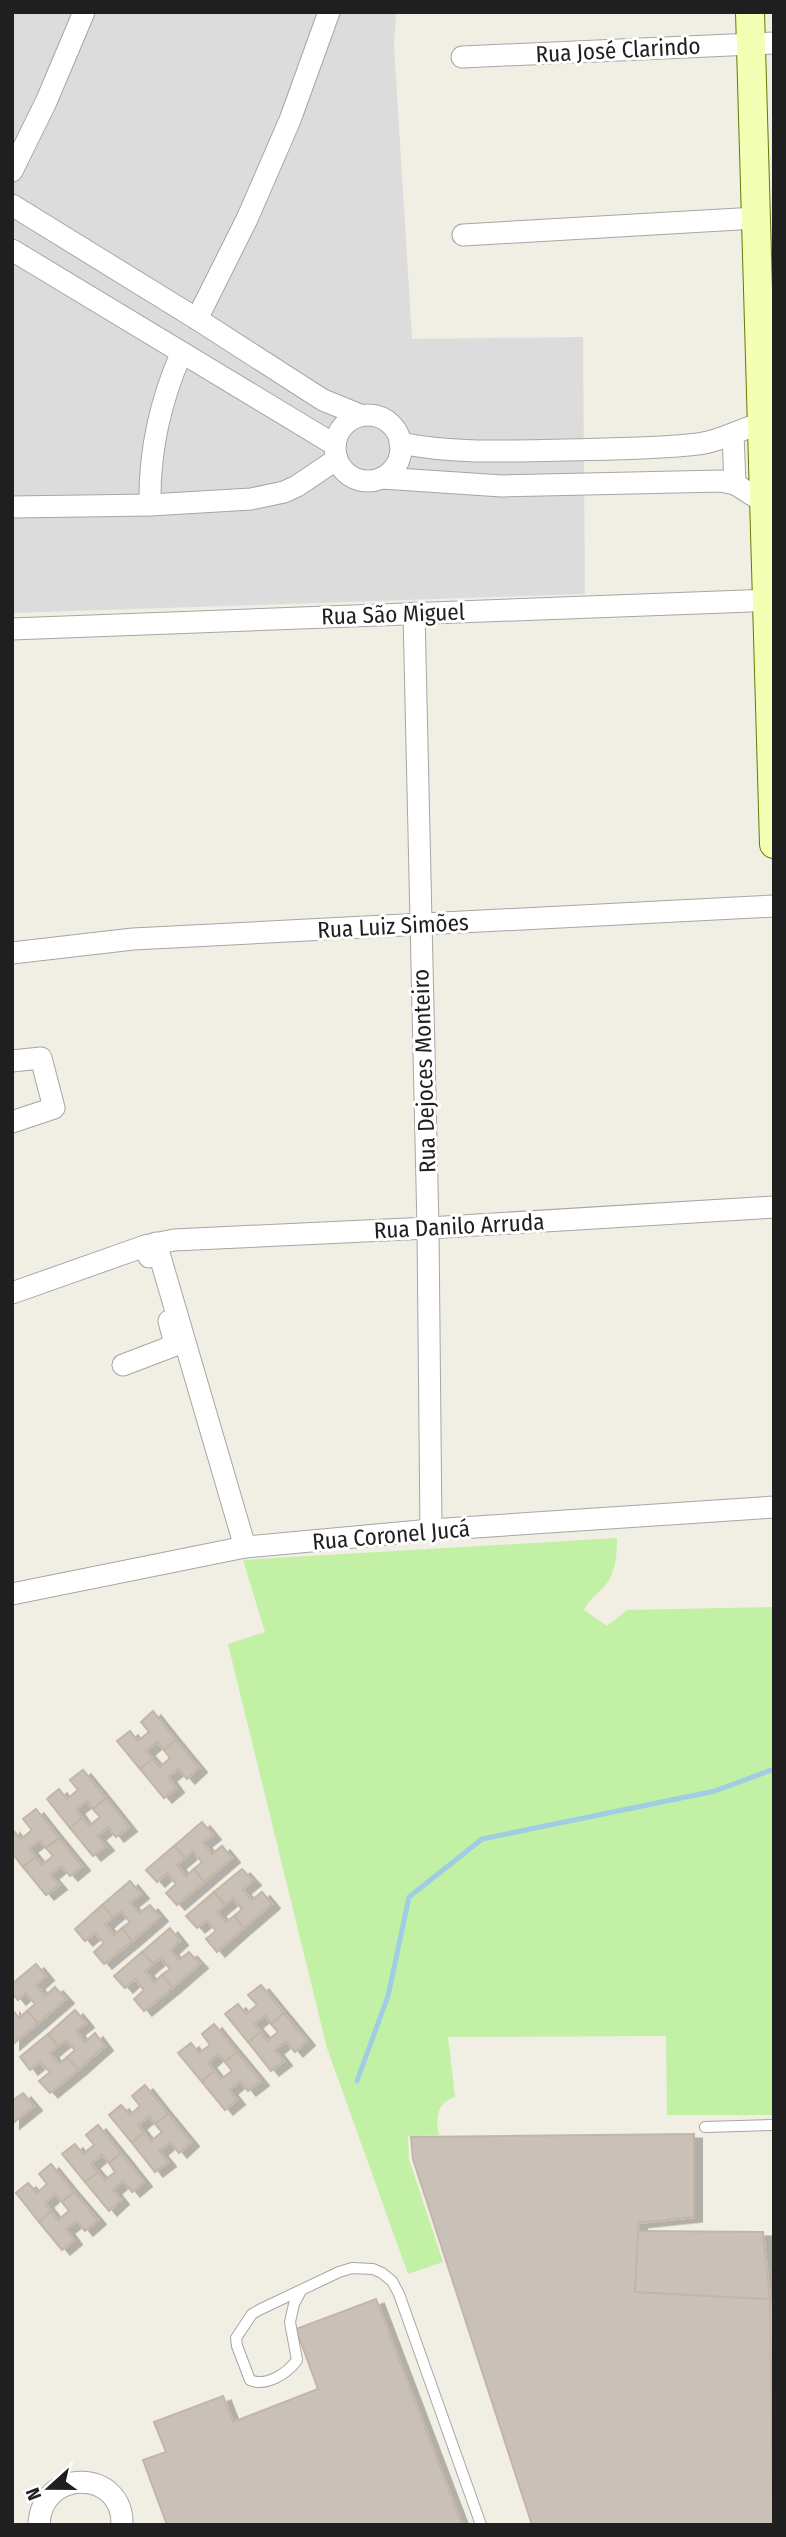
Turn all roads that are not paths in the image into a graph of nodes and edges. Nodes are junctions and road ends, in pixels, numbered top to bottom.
1 (84, 12) edge
2 (329, 12) edge
3 (750, 12) edge
4 (767, 12) edge
5 (764, 43) edge
6 (462, 57) dead end
7 (12, 171) edge
8 (12, 205) edge
9 (756, 218) junction
10 (463, 235) dead end
11 (12, 250) edge
12 (774, 250) edge
13 (766, 316) edge
14 (197, 319) junction
15 (181, 354) junction
16 (360, 415) junction
17 (768, 422) edge
18 (733, 434) junction
19 (400, 443) junction
20 (617, 449) junction
21 (535, 451) junction
22 (336, 452) junction
23 (382, 478) junction
24 (618, 484) junction
25 (735, 484) junction
26 (537, 485) junction
27 (765, 503) junction
28 (150, 505) junction
29 (12, 508) edge
30 (771, 601) edge
31 (414, 613) junction
32 (12, 629) edge
33 (774, 844) edge
34 (774, 906) edge
35 (420, 925) junction
36 (12, 953) edge
37 (12, 1061) edge
38 (12, 1122) edge
39 (774, 1207) edge
40 (428, 1228) junction
41 (151, 1244) junction
42 (12, 1293) edge
43 (124, 1365) dead end
44 (774, 1507) edge
45 (431, 1530) junction
46 (245, 1548) junction
47 (12, 1594) edge
48 (774, 2125) edge
49 (705, 2127) dead end
50 (301, 2291) junction
51 (123, 2522) edge
52 (39, 2525) edge
53 (481, 2525) edge

1 - 7 street
2 - 14 street
3 - 5 street
4 - 5 street
5 - 6 street, Rua José Clarindo
5 - 9 street
5 - 12 street
8 - 14 street
9 - 10 street
9 - 13 street
11 - 15 street
13 - 17 street
14 - 16 street
15 - 22 street
15 - 28 street
16 - 19 street
16 - 22 street
17 - 18 street
17 - 27 street
18 - 20 street
18 - 25 street
19 - 21 street
19 - 23 street
20 - 21 street
20 - 24 street
21 - 26 street
22 - 23 street
22 - 28 street
23 - 26 street
24 - 25 street
24 - 26 street
25 - 27 street
27 - 30 street
28 - 29 street
30 - 31 street, Rua São Miguel
30 - 33 street
31 - 32 street, Rua São Miguel
31 - 35 street, Rua Dejoces Monteiro
34 - 35 street, Rua Luiz Simões
35 - 36 street, Rua Luiz Simões
35 - 40 street, Rua Dejoces Monteiro
37 - 38 street
39 - 40 street, Rua Danilo Arruda
40 - 41 street, Rua Danilo Arruda
40 - 45 street, Rua Dejoces Monteiro
41 - 42 street, Rua Danilo Arruda
41 - 43 street
41 - 46 street
44 - 45 street, Rua Coronel Jucá
45 - 46 street, Rua Coronel Jucá
46 - 47 street, Rua Coronel Jucá
48 - 49 lane
50 - 50 lane
50 - 53 lane
51 - 52 street

